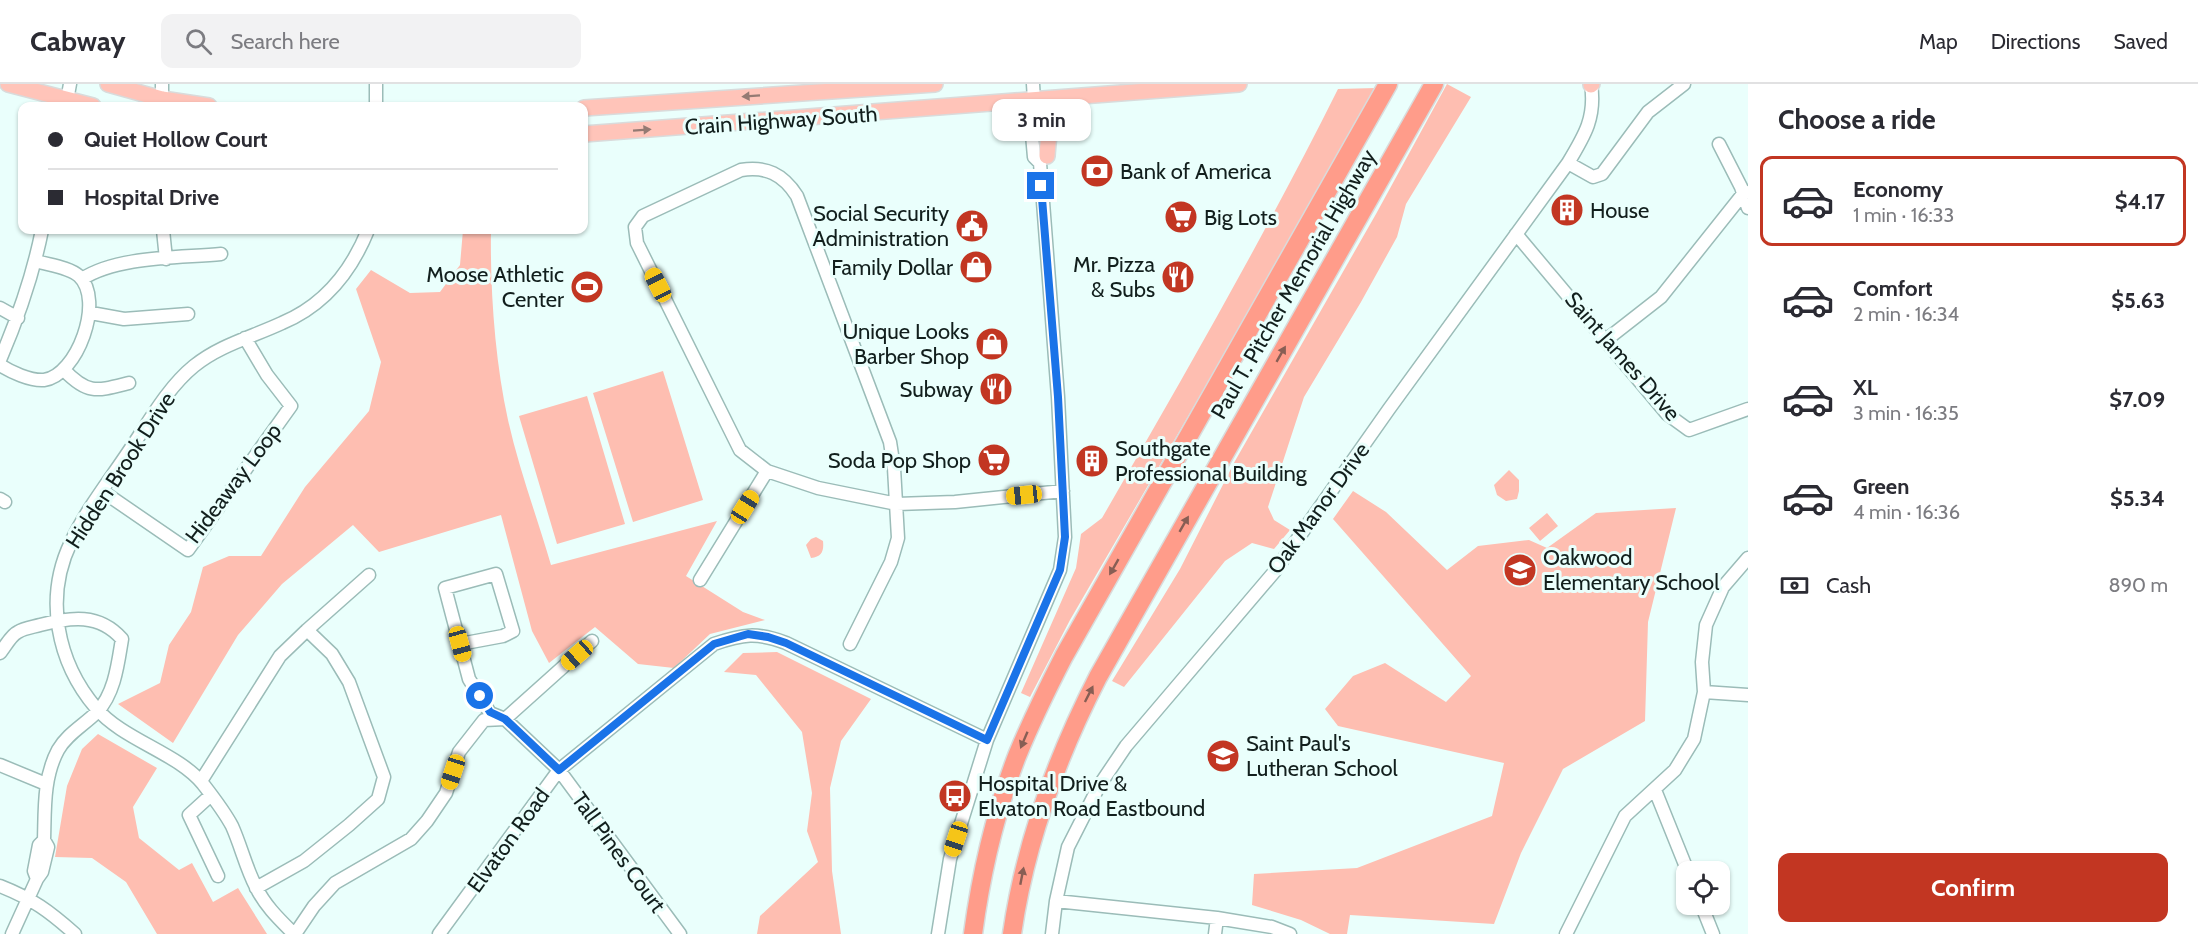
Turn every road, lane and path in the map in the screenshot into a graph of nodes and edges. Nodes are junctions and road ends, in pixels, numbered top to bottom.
1 (8, 84) edge
2 (108, 84) edge
3 (376, 84) edge
4 (935, 84) edge
5 (1239, 84) edge
6 (1591, 84) edge
7 (1684, 84) edge
8 (1385, 90) edge
9 (1430, 90) edge
10 (162, 92) edge
11 (1033, 92) edge
12 (1079, 96) junction
13 (67, 97) edge
14 (81, 102) edge
15 (196, 102) edge
16 (376, 102) edge
17 (588, 108) edge
18 (935, 109) junction
19 (588, 134) edge
20 (1719, 144) dead end
21 (1043, 160) junction
22 (1568, 163) junction
23 (1746, 193) edge
24 (1748, 208) edge
25 (41, 234) edge
26 (163, 234) edge
27 (366, 234) edge
28 (1516, 234) junction
29 (220, 254) dead end
30 (166, 259) junction
31 (36, 261) junction
32 (82, 279) junction
33 (0, 308) edge
34 (91, 313) junction
35 (188, 314) dead end
36 (18, 318) junction
37 (245, 338) junction
38 (1606, 340) junction
39 (0, 360) edge
40 (0, 365) edge
41 (64, 370) junction
42 (129, 383) dead end
43 (1748, 409) edge
44 (767, 471) junction
45 (102, 491) junction
46 (1063, 491) junction
47 (897, 504) junction
48 (1748, 558) edge
49 (369, 576) dead end
50 (700, 580) dead end
51 (56, 621) junction
52 (307, 630) junction
53 (592, 641) dead end
54 (460, 644) junction
55 (850, 644) dead end
56 (0, 653) edge
57 (1704, 692) junction
58 (1748, 695) edge
59 (98, 711) junction
60 (505, 719) junction
61 (987, 740) junction
62 (0, 765) edge
63 (559, 770) junction
64 (201, 781) junction
65 (46, 784) junction
66 (1655, 790) junction
67 (212, 795) junction
68 (1684, 861) edge
69 (218, 876) dead end
70 (0, 886) edge
71 (256, 888) junction
72 (28, 897) junction
73 (1056, 901) junction
74 (1705, 915) edge
75 (1217, 918) junction
76 (12, 934) edge
77 (75, 934) edge
78 (295, 934) edge
79 (439, 934) edge
80 (680, 934) edge
81 (938, 934) edge
82 (973, 934) edge
83 (1012, 934) edge
84 (1052, 934) edge
85 (1215, 934) edge
86 (1290, 934) edge
87 (1566, 934) edge
88 (1713, 934) edge

1 - 13 main road
2 - 10 main road
3 - 16 street
4 -> 17 main road, Crain Highway South
4 - 18 street
5 - 12 main road, Crain Highway South
6 - 22 street, Oak Manor Drive
7 - 22 street
8 -> 82 highway, Paul T. Pitcher Memorial Highway
83 -> 9 highway, Paul T. Pitcher Memorial Highway
10 - 15 main road
11 - 12 main road, Crain Highway South
11 - 18 main road, Crain Highway South
11 - 21 street
12 - 21 main road
13 - 14 main road
19 -> 18 main road, Crain Highway South
20 - 23 street
21 - 46 street
22 - 28 street, Oak Manor Drive
23 - 24 street
23 - 38 street
25 - 31 street
26 - 30 street
27 - 37 street, Hidden Brook Drive
28 - 38 street, Saint James Drive
28 - 73 street, Oak Manor Drive
29 - 30 street
30 - 32 street
31 - 32 street
31 - 36 street
32 - 34 street
33 - 36 street
34 - 35 street
34 - 41 street
36 - 39 street
37 - 45 street, Hidden Brook Drive
37 - 45 street, Hideaway Loop
38 - 43 street, Saint James Drive
40 - 41 street
41 - 42 street
44 - 47 street
44 - 47 street
44 - 50 street
45 - 51 street, Hidden Brook Drive
46 - 47 street
46 - 61 street
47 - 55 street
48 - 57 street
49 - 52 street
51 - 56 street
51 - 59 street, Hidden Brook Drive
51 - 59 street
52 - 64 street
52 - 71 street
53 - 60 street
54 - 54 street, Tall Pines Court
54 - 60 street, Tall Pines Court
57 - 58 street
57 - 66 street
59 - 64 street, Hidden Brook Drive
59 - 65 street
60 - 63 street, Tall Pines Court
60 - 78 street
61 - 63 street, Elvaton Road
61 - 81 street
62 - 65 street
63 - 79 street, Elvaton Road
63 - 80 street, Tall Pines Court
64 - 67 street, Hidden Brook Drive
65 - 72 street
66 - 68 street
66 - 87 street
67 - 69 street
67 - 71 street, Hidden Brook Drive
70 - 72 street
71 - 78 street, Hidden Brook Drive
72 - 76 street
72 - 77 street
73 - 75 street
73 - 84 street, Oak Manor Drive
74 - 88 street
75 - 85 street
75 - 86 street

